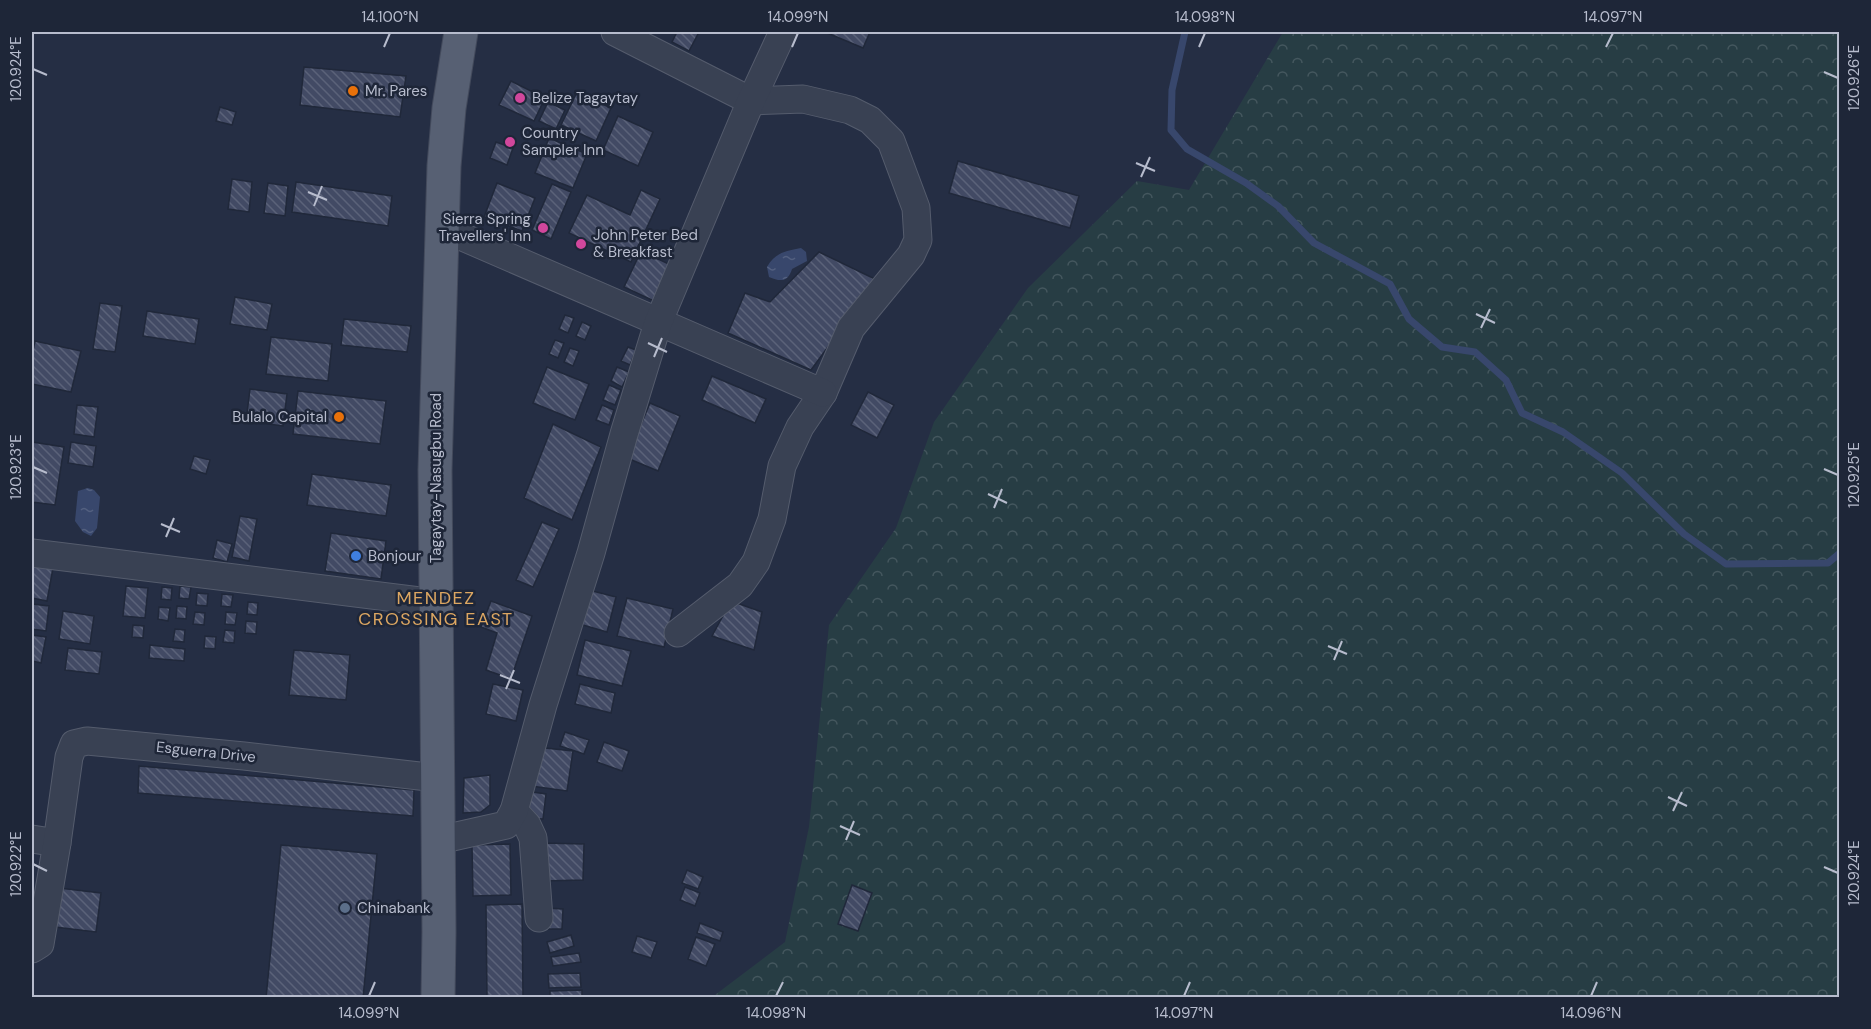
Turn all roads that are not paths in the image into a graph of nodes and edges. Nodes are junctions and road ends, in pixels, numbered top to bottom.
1 (437, 32) edge
2 (461, 32) edge
3 (615, 32) edge
4 (783, 32) edge
5 (751, 101) junction
6 (444, 166) junction
7 (442, 228) junction
8 (658, 323) junction
9 (822, 393) junction
10 (32, 553) edge
11 (436, 603) junction
12 (678, 633) dead end
13 (437, 778) junction
14 (514, 811) junction
15 (439, 840) junction
16 (44, 841) edge
17 (539, 918) dead end
18 (32, 950) edge
19 (438, 998) edge

1 - 6 main road
2 - 6 main road, Tagaytay-Nasugbu Road
3 - 5 street
4 - 5 street
5 - 8 street
5 - 9 street
6 - 7 main road, Tagaytay-Nasugbu Road
7 - 8 street
7 - 11 main road, Tagaytay-Nasugbu Road
8 - 9 street
8 - 14 street
9 - 12 street
10 - 11 street
11 - 13 main road, Tagaytay-Nasugbu Road
13 - 15 main road, Tagaytay-Nasugbu Road
13 - 16 street, Esguerra Drive
14 - 15 street
14 - 17 street
15 - 19 main road, Tagaytay-Nasugbu Road
16 - 18 street, Esguerra Drive

